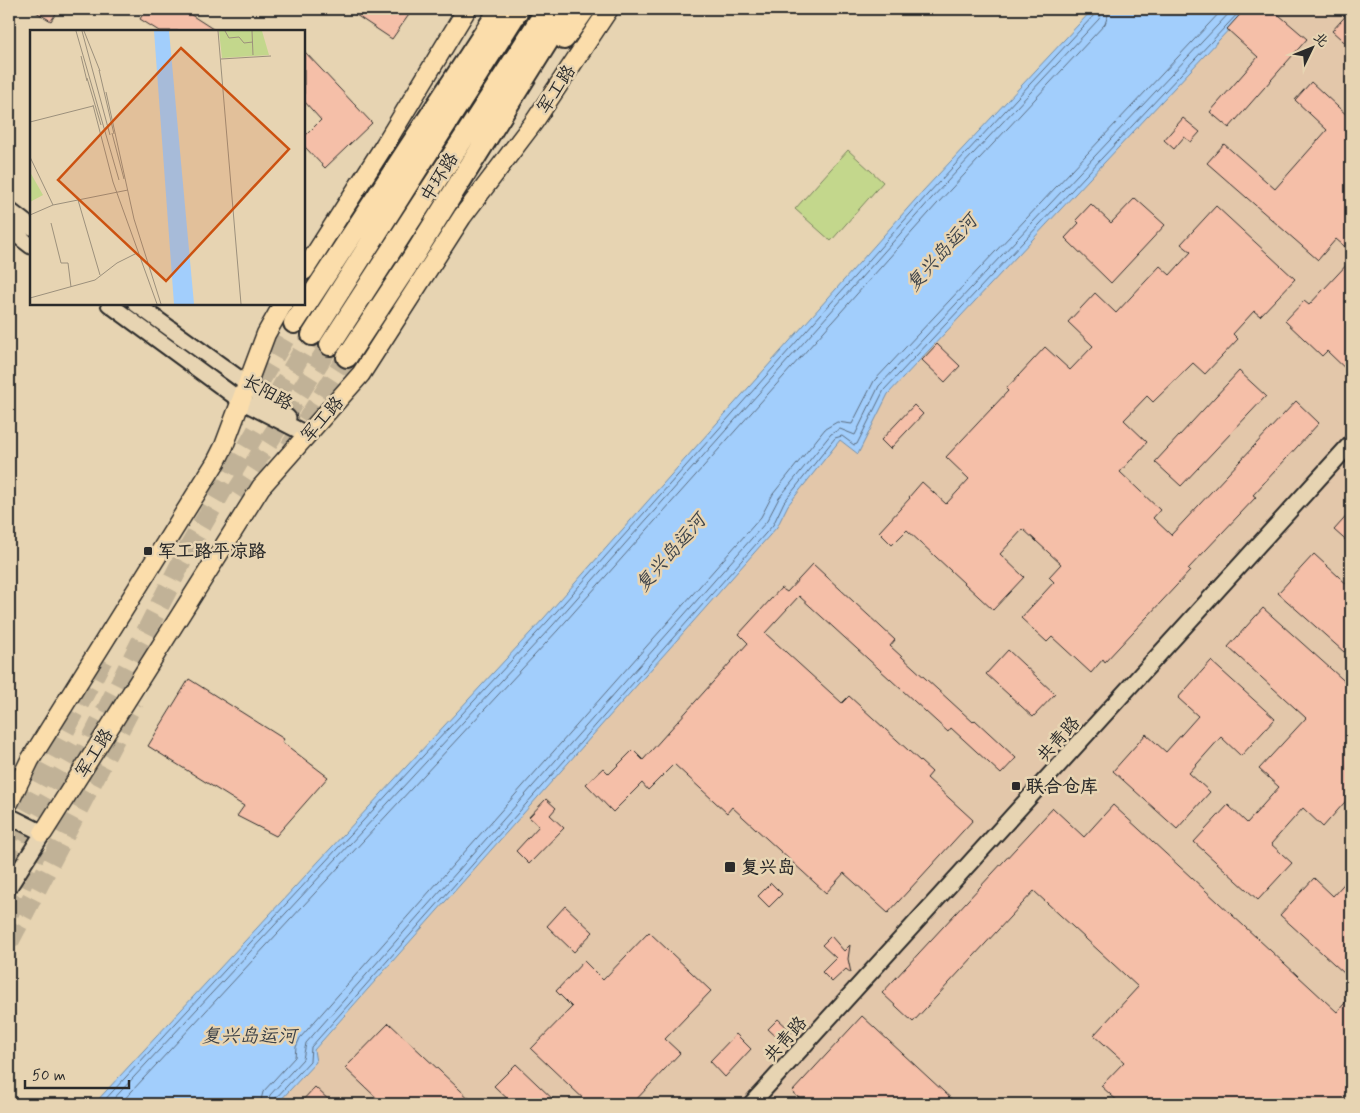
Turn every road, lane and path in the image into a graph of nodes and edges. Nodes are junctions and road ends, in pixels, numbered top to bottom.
1 (468, 9) edge
2 (519, 9) edge
3 (547, 9) edge
4 (568, 9) edge
5 (585, 9) edge
6 (608, 9) edge
7 (499, 10) edge
8 (487, 140) junction
9 (9, 210) edge
10 (30, 226) edge
11 (9, 229) edge
12 (30, 245) edge
13 (305, 269) edge
14 (110, 305) edge
15 (137, 305) edge
16 (282, 305) edge
17 (294, 323) tunnel mouth
18 (312, 335) tunnel mouth
19 (330, 345) tunnel mouth
20 (346, 357) tunnel mouth
21 (247, 384) junction
22 (241, 401) junction
23 (308, 436) junction
24 (1351, 443) edge
25 (9, 802) edge
26 (9, 816) edge
27 (42, 833) junction
28 (9, 887) edge
29 (751, 1104) edge

1 - 13 main road
2 - 18 highway, 中环路
3 - 19 highway, 中环路
4 - 8 highway
5 - 8 highway
6 - 23 main road, 军工路
7 - 17 highway
8 - 20 highway
9 - 10 street
11 - 12 street
14 - 22 street, 长阳路
15 - 21 street, 长阳路
16 - 21 main road
21 - 22 main road
21 - 23 street, 长阳路
22 - 23 street, 长阳路
22 - 25 main road
23 - 27 main road, 军工路
24 - 29 street, 共青路
26 - 27 street
27 - 28 street

